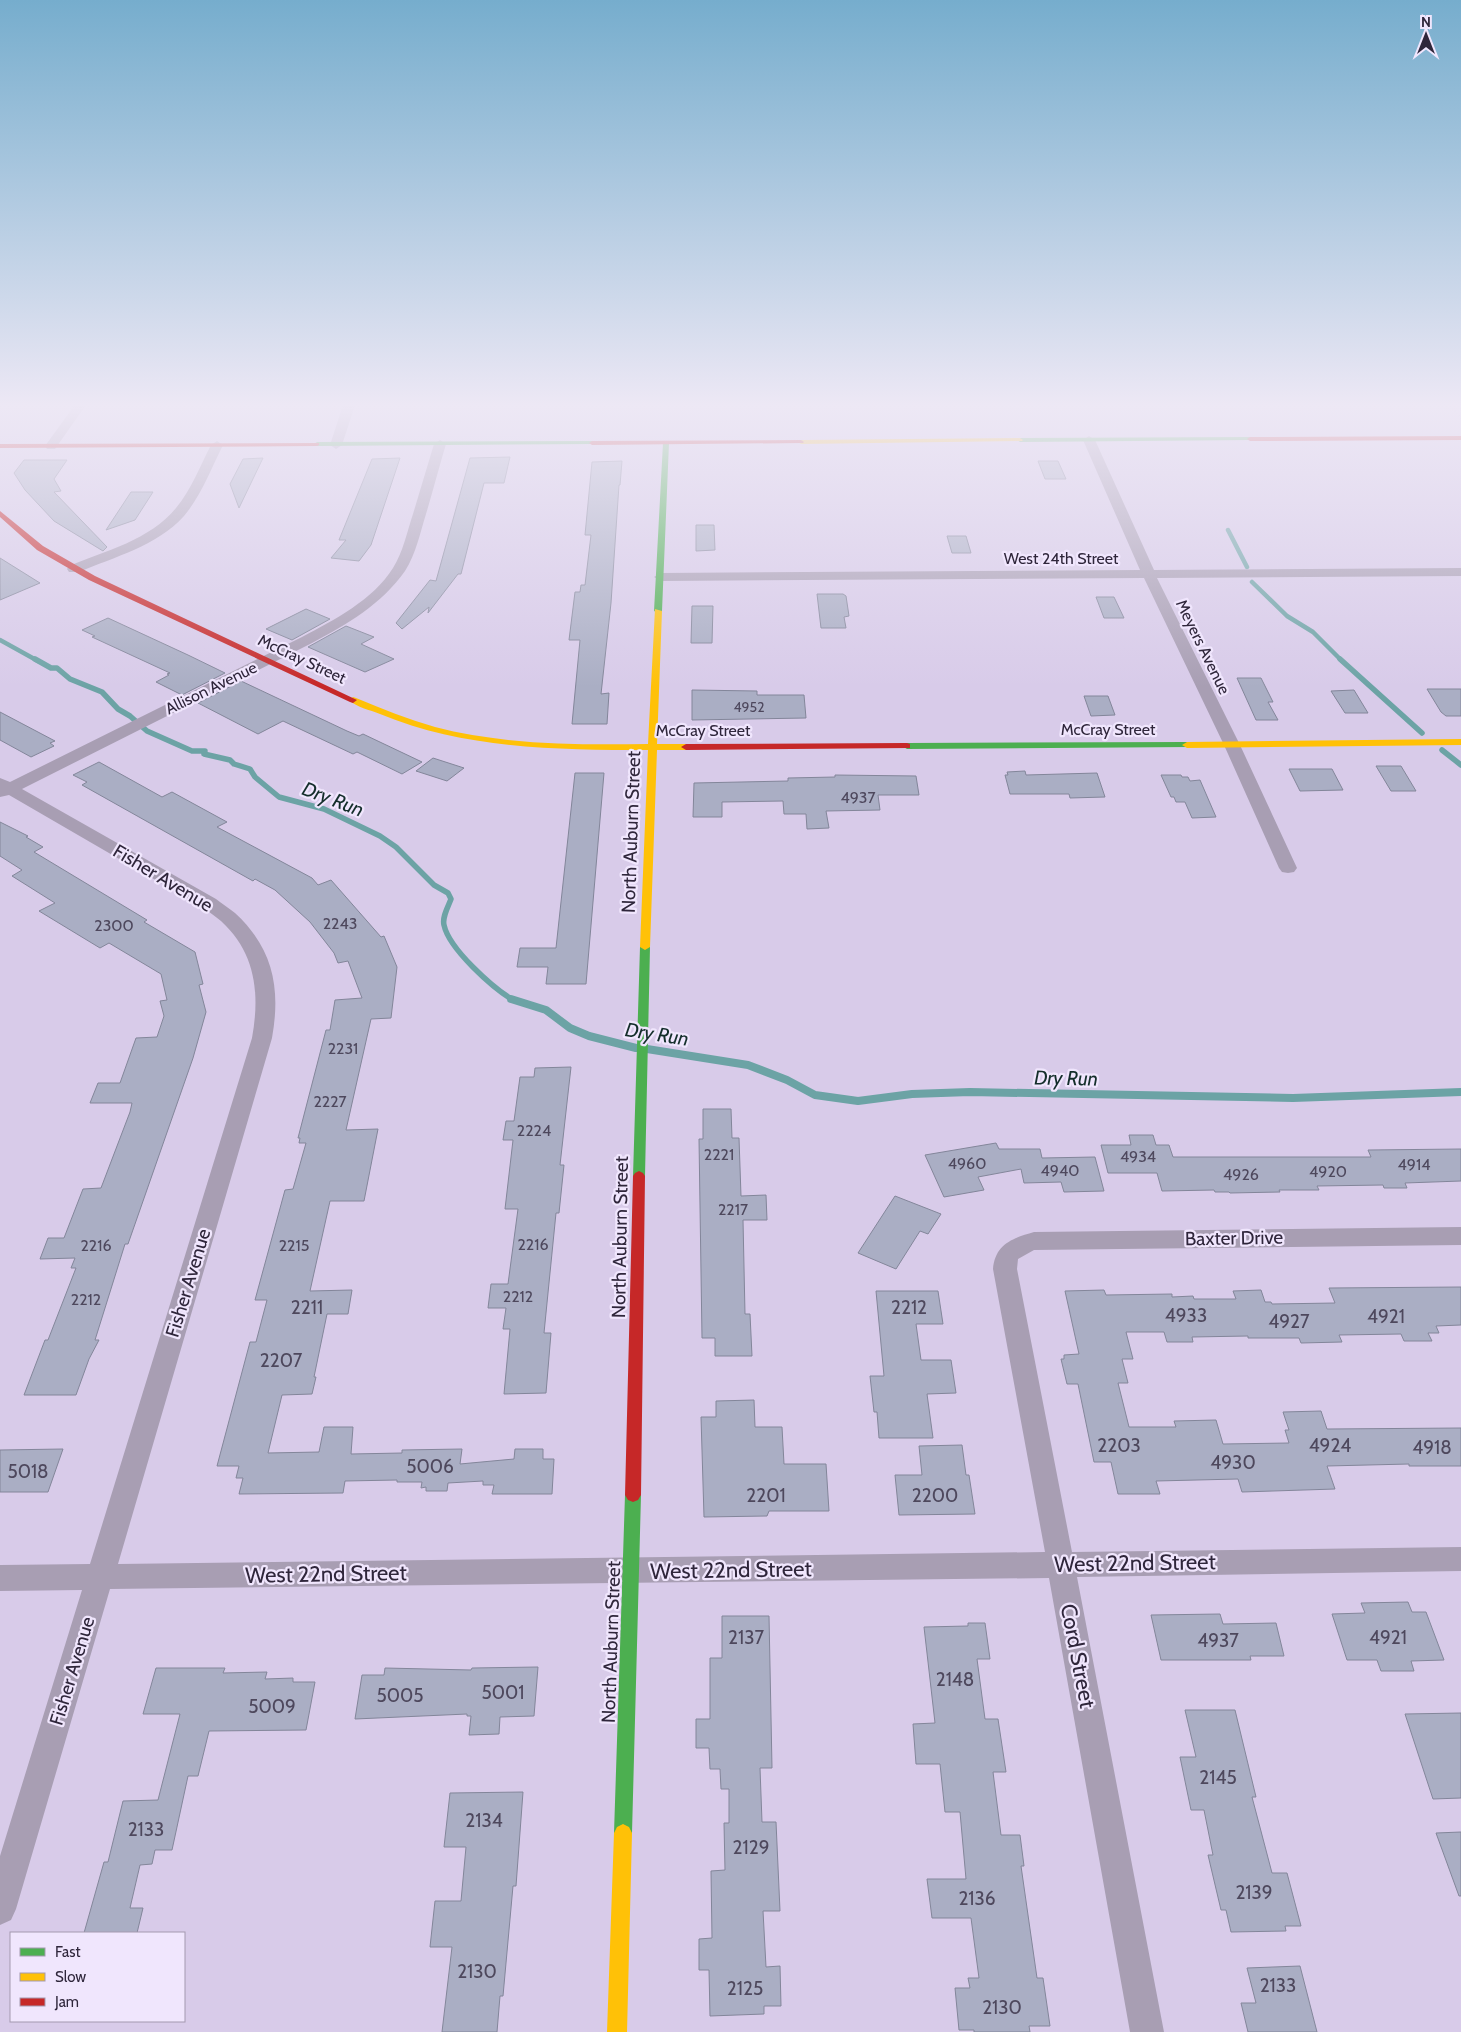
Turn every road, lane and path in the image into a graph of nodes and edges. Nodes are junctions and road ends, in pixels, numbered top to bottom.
1 (189, 497) edge
2 (424, 497) edge
3 (664, 497) edge
4 (1114, 497) edge
5 (0, 513) edge
6 (74, 568) junction
7 (1461, 572) edge
8 (1149, 575) junction
9 (661, 577) junction
10 (267, 660) junction
11 (1461, 742) edge
12 (1232, 745) junction
13 (651, 747) junction
14 (3, 788) edge
15 (1288, 868) dead end
16 (1461, 1236) edge
17 (1010, 1252) joint
18 (1461, 1559) edge
19 (1060, 1564) junction
20 (631, 1571) junction
21 (100, 1576) junction
22 (0, 1578) edge
23 (0, 1909) edge
24 (617, 2032) edge
25 (1147, 2032) edge

1 - 6 street
2 - 10 street, Allison Avenue
3 - 9 street, North Auburn Street
4 - 8 street, Meyers Avenue
5 - 6 street, McCray Street
6 - 10 street, McCray Street
7 - 8 street, West 24th Street
8 - 9 street, West 24th Street
8 - 12 street, Meyers Avenue
9 - 13 street, North Auburn Street
10 - 13 street, McCray Street
10 - 14 street, Allison Avenue
11 - 12 street, McCray Street
12 - 13 street, McCray Street
12 - 15 street, Meyers Avenue
13 - 20 street, North Auburn Street
14 - 21 street, Fisher Avenue
16 - 17 street, Baxter Drive
17 - 19 street, Cord Street
18 - 19 street, West 22nd Street
19 - 20 street, West 22nd Street
19 - 25 street, Cord Street
20 - 21 street, West 22nd Street
20 - 24 street, North Auburn Street
21 - 22 street, West 22nd Street
21 - 23 street, Fisher Avenue

